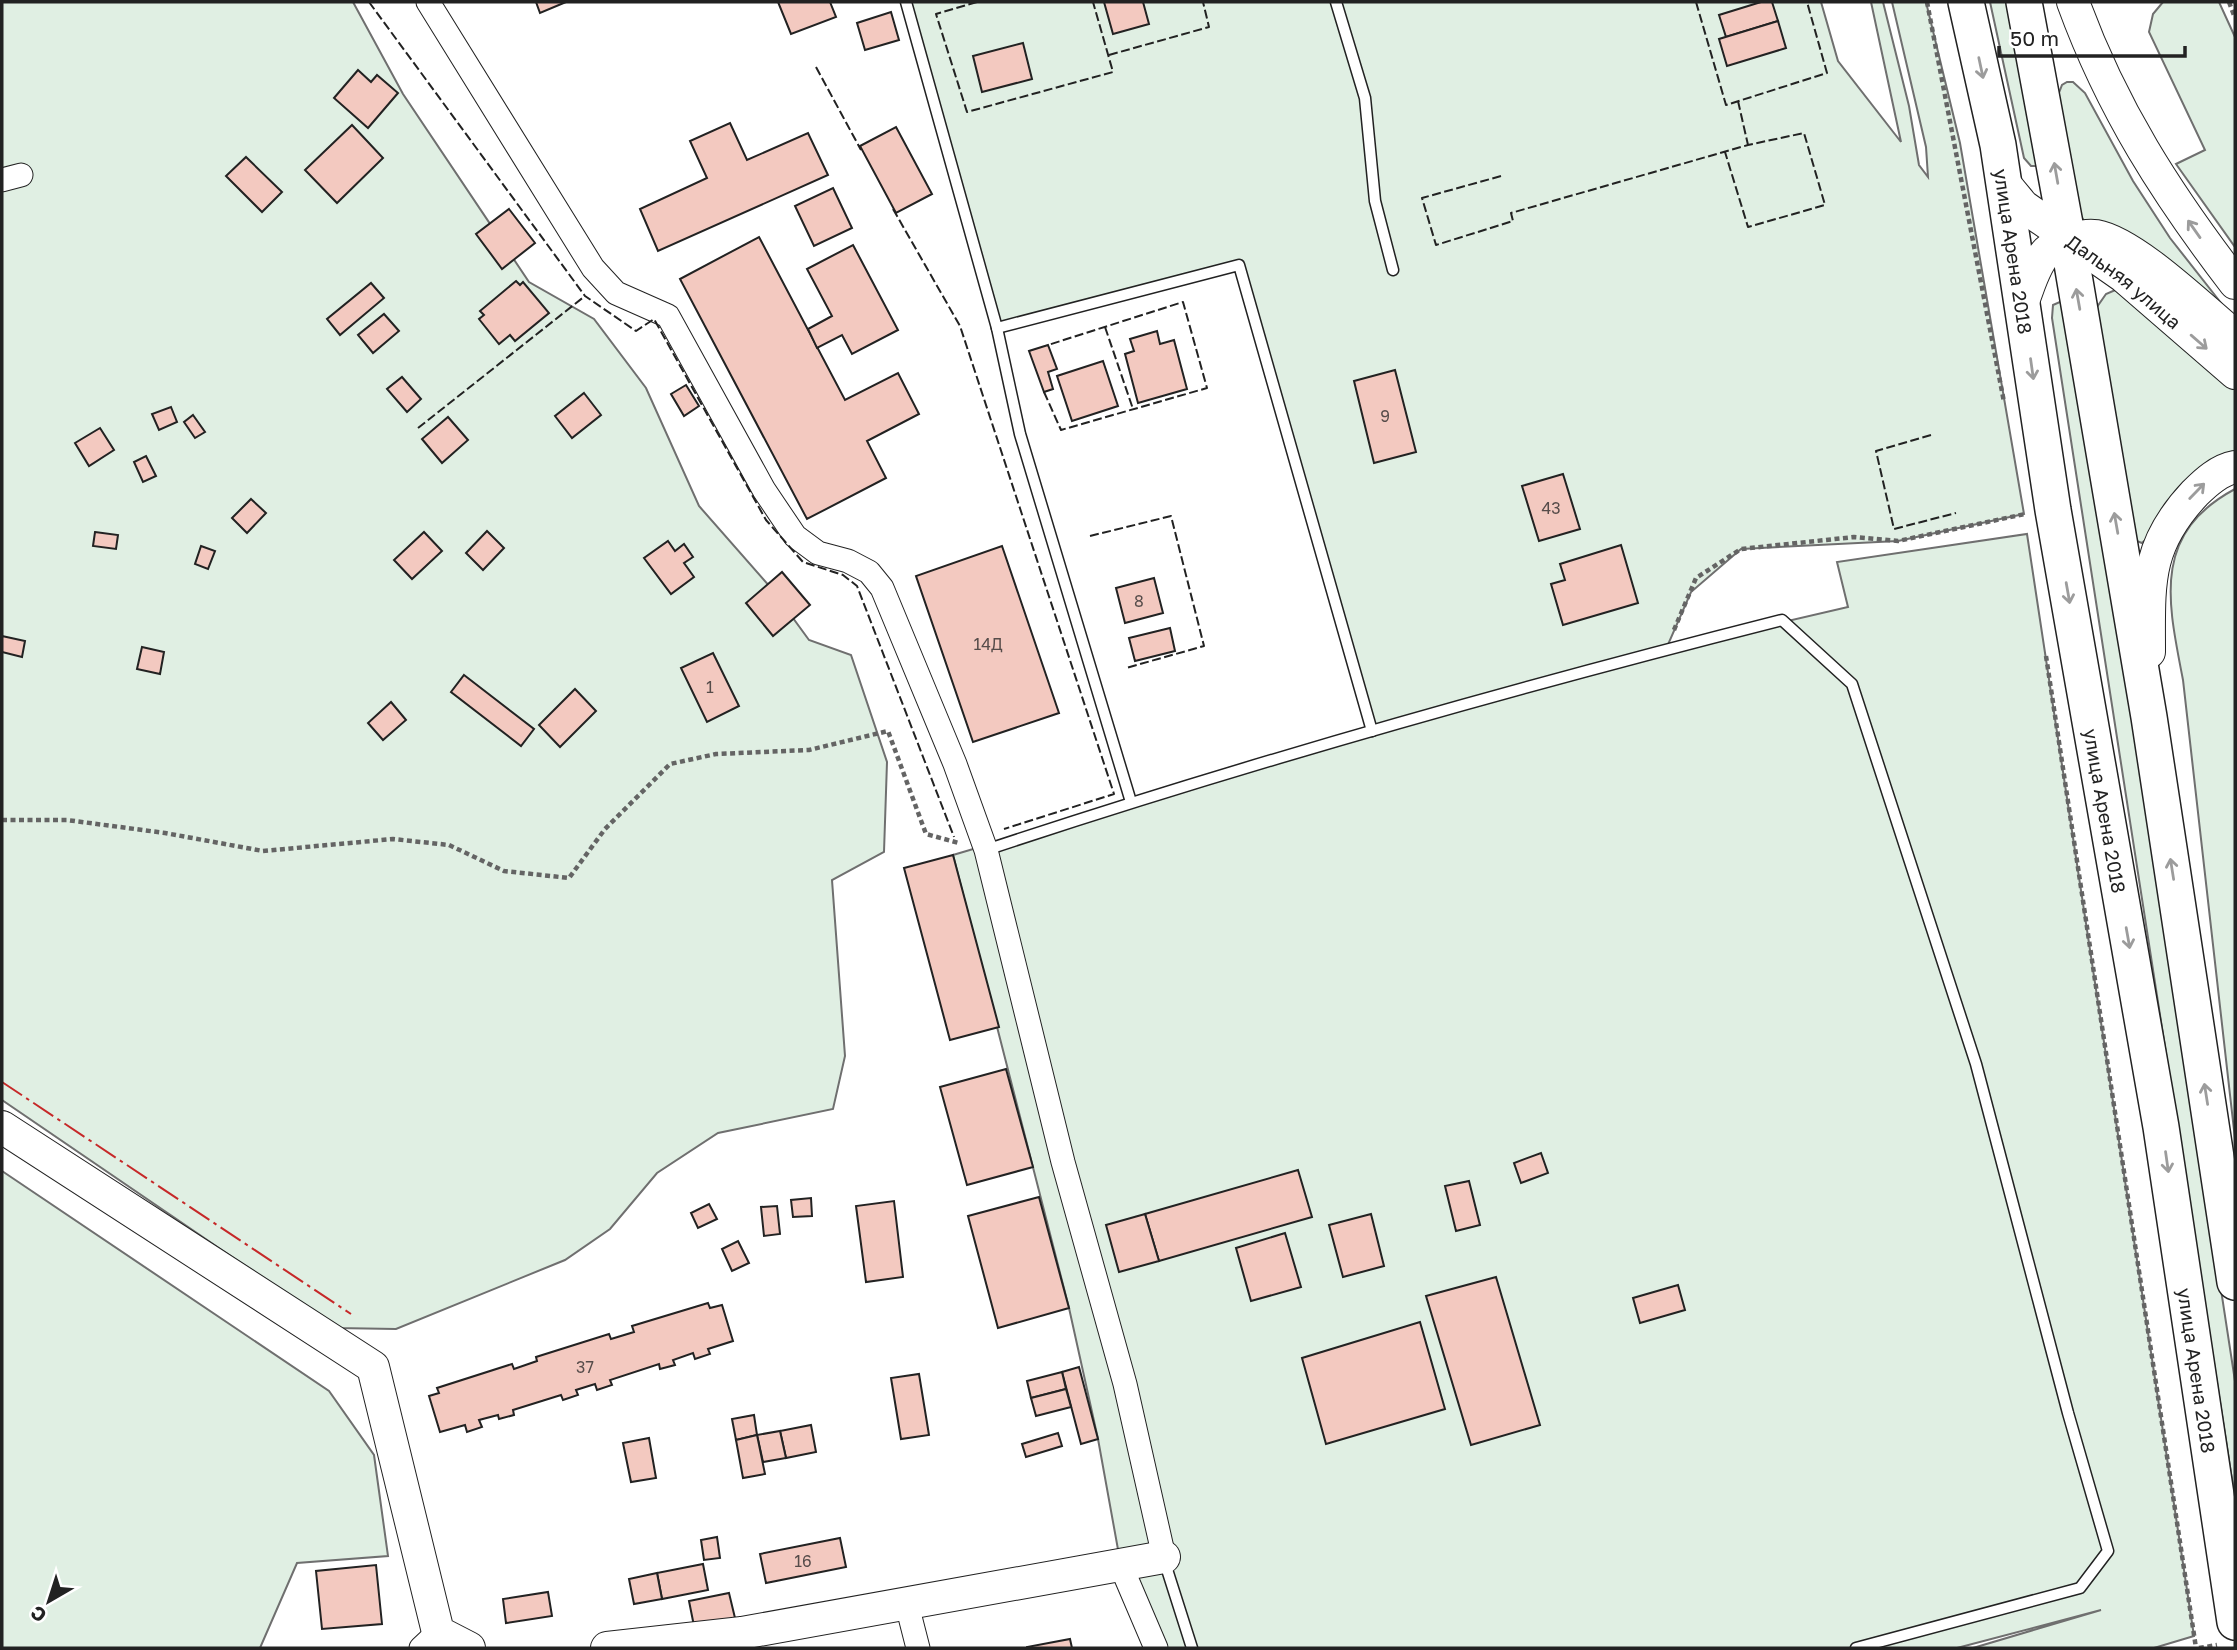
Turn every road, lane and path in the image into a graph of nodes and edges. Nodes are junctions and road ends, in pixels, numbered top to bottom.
1 (428, 2) edge
2 (906, 2) edge
3 (1336, 2) edge
4 (1927, 2) edge
5 (1966, 2) edge
6 (2024, 2) edge
7 (2073, 2) edge
8 (2229, 2) edge
9 (2235, 18) edge
10 (2004, 183) junction
11 (2068, 240) junction
12 (1393, 270) dead end
13 (2235, 283) edge
14 (2023, 301) junction
15 (997, 328) junction
16 (2235, 336) edge
17 (2235, 373) edge
18 (2005, 408) dead end
19 (2235, 467) edge
20 (2031, 512) junction
21 (1666, 650) junction
22 (2046, 654) dead end
23 (2149, 717) junction
24 (1372, 731) junction
25 (1131, 802) junction
26 (2, 820) edge
27 (986, 850) junction
28 (2, 1127) edge
29 (2235, 1282) edge
30 (1164, 1558) junction
31 (1121, 1566) junction
32 (907, 1605) junction
33 (2235, 1622) edge
34 (429, 1640) edge
35 (744, 1641) edge
36 (469, 1648) edge
37 (607, 1648) edge
38 (918, 1648) edge
39 (1156, 1648) edge
40 (1192, 1648) edge
41 (1856, 1648) edge
42 (2196, 1648) edge

1 - 27 street
2 - 15 lane
3 - 12 lane
4 - 18 path
5 -> 10 main road, улица Арена 2018
11 -> 6 main road
13 -> 7 street
8 - 9 path
10 - 11 street
10 - 14 main road, улица Арена 2018
11 - 14 street
11 - 16 street, Дальняя улица
11 -> 17 street, Дальняя улица
23 -> 11 main road
14 -> 20 main road, улица Арена 2018
15 - 24 lane
15 - 25 lane
23 -> 19 street
20 - 21 path
20 -> 33 main road, улица Арена 2018
21 - 24 lane
21 - 41 lane
22 - 42 path
29 -> 23 main road
24 - 25 lane
25 - 27 lane
26 - 27 path
27 - 30 street
28 - 34 street
30 - 31 street
30 - 40 lane
31 - 32 street
31 - 39 street
32 - 35 street
32 - 38 street
34 - 36 street
35 - 37 street

